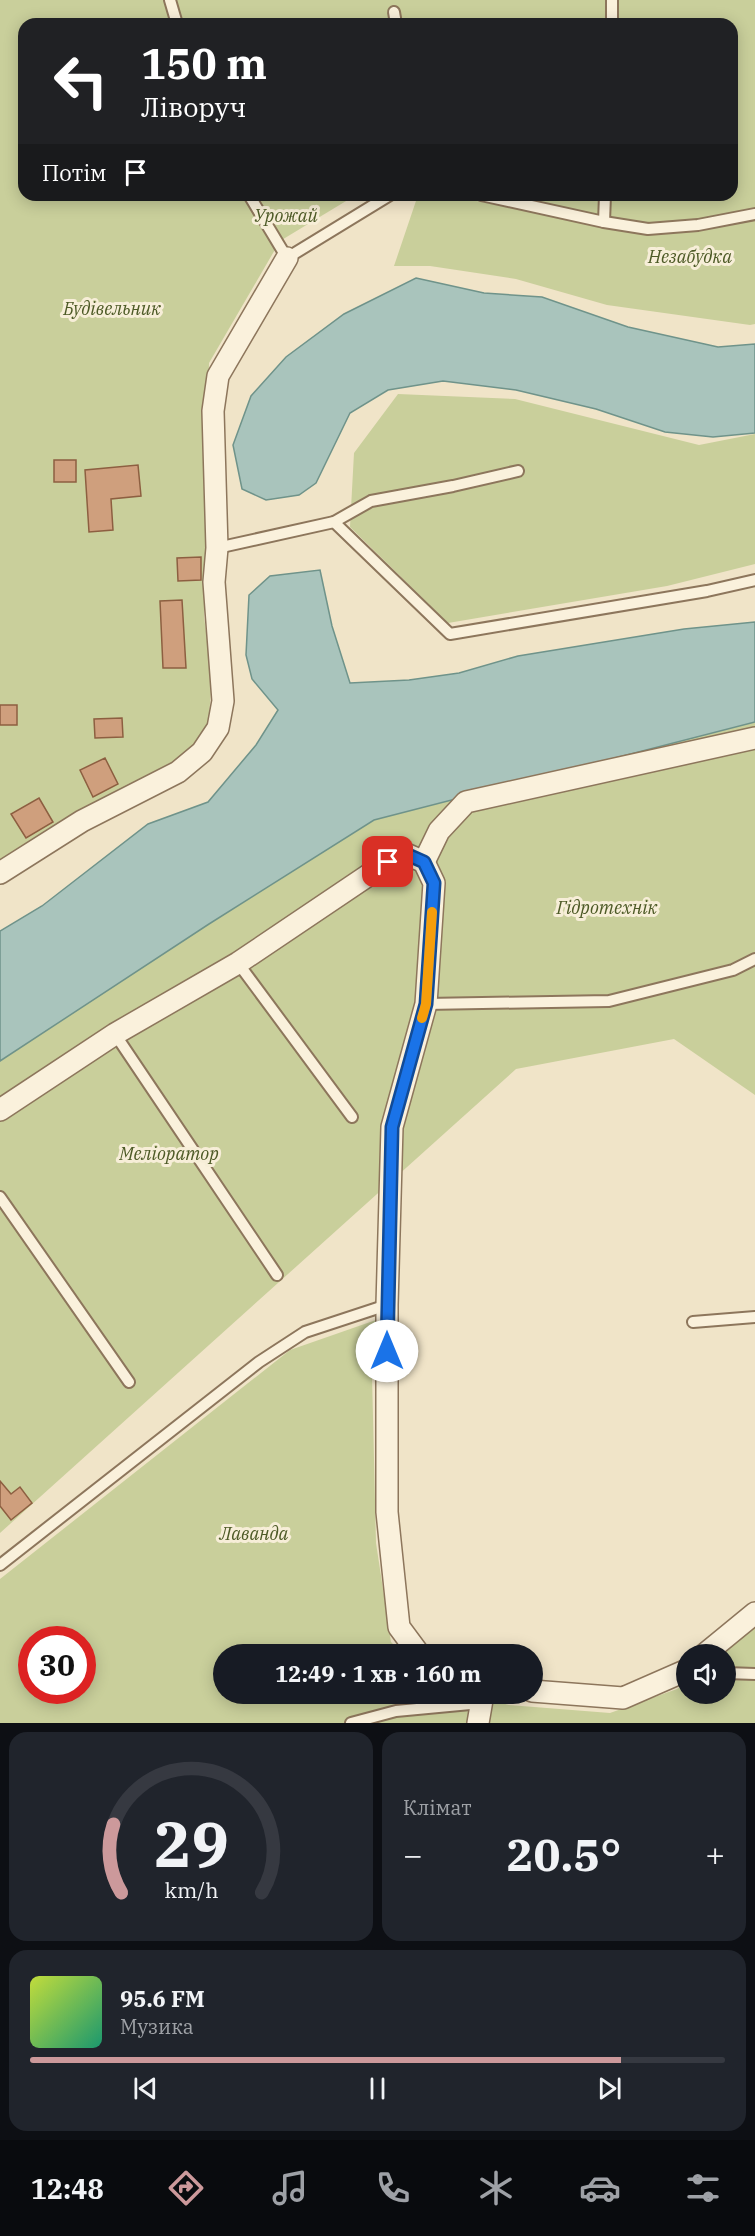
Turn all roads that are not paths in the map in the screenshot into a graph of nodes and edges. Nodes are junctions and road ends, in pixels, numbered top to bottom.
1 (170, 0) edge
2 (612, 0) edge
3 (394, 12) dead end
4 (175, 18) edge
5 (395, 18) edge
6 (612, 18) edge
7 (253, 201) edge
8 (380, 201) edge
9 (508, 201) edge
10 (605, 201) edge
11 (755, 214) edge
12 (604, 222) junction
13 (287, 258) junction
14 (518, 471) dead end
15 (334, 522) junction
16 (217, 548) junction
17 (755, 580) edge
18 (755, 738) edge
19 (424, 862) junction
20 (0, 873) edge
21 (755, 959) edge
22 (238, 963) junction
23 (426, 1004) junction
24 (115, 1034) junction
25 (0, 1110) edge
26 (352, 1117) dead end
27 (0, 1197) edge
28 (277, 1275) dead end
29 (387, 1305) junction
30 (755, 1317) edge
31 (693, 1322) dead end
32 (129, 1382) dead end
33 (0, 1565) edge
34 (755, 1613) edge
35 (412, 1644) edge
36 (717, 1644) edge
37 (736, 1673) edge
38 (755, 1674) edge
39 (676, 1676) edge
40 (543, 1692) edge
41 (481, 1706) edge
42 (351, 1723) edge

1 - 4 lane
2 - 6 lane
3 - 5 lane
7 - 13 lane
8 - 13 lane
9 - 12 lane
10 - 12 lane
11 - 12 lane
13 - 16 street
14 - 15 lane
15 - 16 lane
15 - 17 lane
16 - 20 street
18 - 19 street
19 - 22 street
19 - 23 street
21 - 23 lane
22 - 24 street
22 - 26 lane
23 - 29 street
24 - 25 street
24 - 28 lane
27 - 32 lane
29 - 33 lane
29 - 35 street
30 - 31 lane
34 - 36 street
37 - 38 lane
39 - 40 street
41 - 42 lane

